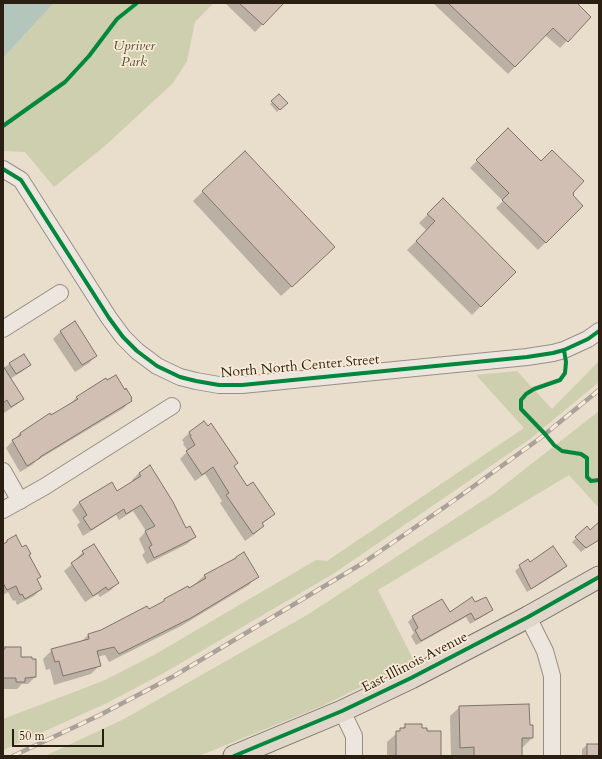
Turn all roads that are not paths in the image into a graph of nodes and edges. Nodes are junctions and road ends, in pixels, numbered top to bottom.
1 (3, 169) edge
2 (60, 293) dead end
3 (3, 328) edge
4 (599, 331) edge
5 (172, 406) dead end
6 (3, 471) edge
7 (20, 501) junction
8 (3, 510) edge
9 (599, 577) edge
10 (528, 616) junction
11 (342, 711) junction
12 (234, 756) edge
13 (354, 756) edge
14 (552, 756) edge

1 - 4 street, North North Center Street
2 - 3 street
5 - 7 street
6 - 7 street
7 - 8 street
9 - 10 main road, East Illinois Avenue
10 - 11 main road, East Illinois Avenue
10 - 14 street
11 - 12 main road, East Illinois Avenue
11 - 13 street

